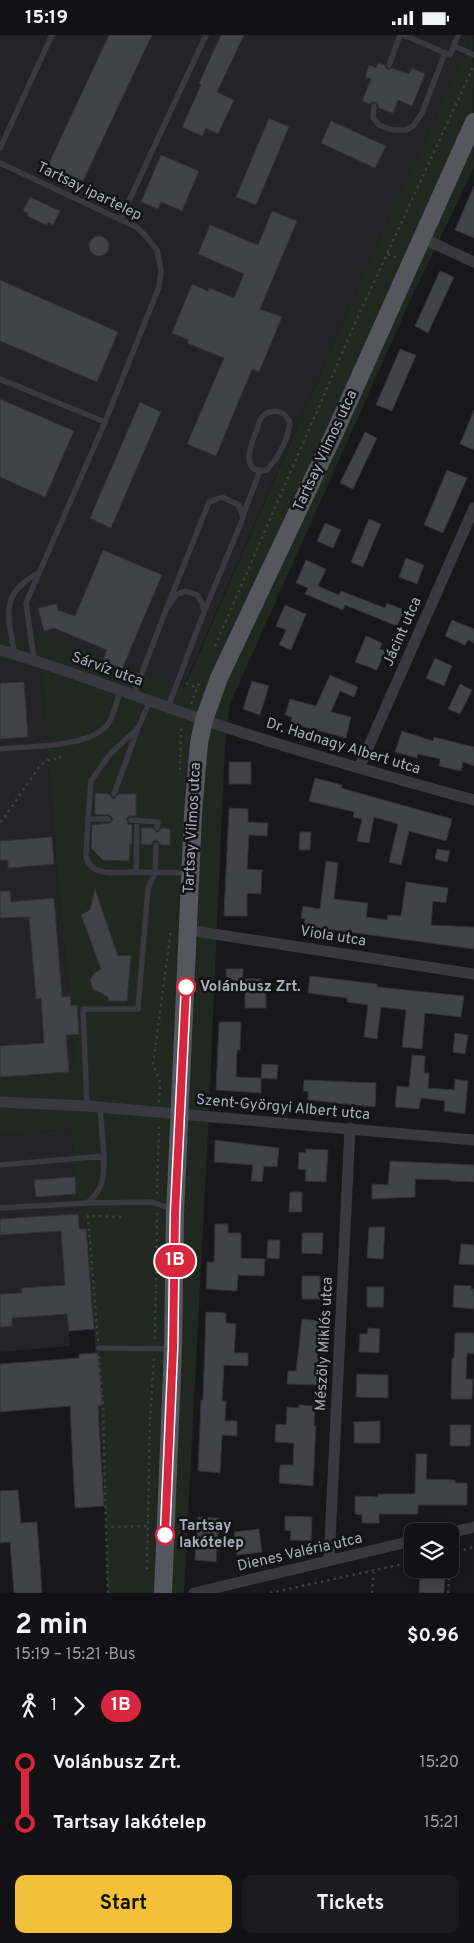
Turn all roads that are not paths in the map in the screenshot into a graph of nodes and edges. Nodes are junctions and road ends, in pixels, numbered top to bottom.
1 (52, 35) edge
2 (206, 35) edge
3 (402, 35) edge
4 (458, 35) edge
5 (454, 46) junction
6 (445, 53) junction
7 (474, 55) edge
8 (389, 65) dead end
9 (374, 106) dead end
10 (474, 122) edge
11 (0, 148) edge
12 (0, 163) edge
13 (120, 220) junction
14 (422, 238) junction
15 (474, 262) edge
16 (0, 379) edge
17 (105, 422) junction
18 (260, 471) junction
19 (474, 508) edge
20 (243, 515) junction
21 (39, 573) junction
22 (166, 610) junction
23 (204, 612) junction
24 (0, 650) edge
25 (15, 655) junction
26 (34, 660) junction
27 (120, 691) junction
28 (133, 696) junction
29 (150, 701) junction
30 (168, 707) junction
31 (204, 720) junction
32 (138, 727) junction
33 (0, 749) edge
34 (359, 768) junction
35 (114, 794) dead end
36 (474, 800) edge
37 (88, 819) junction
38 (108, 819) dead end
39 (157, 828) dead end
40 (156, 845) dead end
41 (136, 872) junction
42 (155, 873) junction
43 (190, 873) junction
44 (180, 930) junction
45 (474, 974) edge
46 (0, 1102) edge
47 (87, 1106) junction
48 (100, 1107) junction
49 (180, 1114) junction
50 (350, 1129) junction
51 (474, 1140) edge
52 (104, 1156) junction
53 (0, 1165) edge
54 (87, 1203) junction
55 (0, 1208) edge
56 (175, 1214) junction
57 (99, 1348) road end
58 (173, 1349) junction
59 (474, 1527) edge
60 (459, 1531) edge
61 (404, 1543) edge
62 (329, 1561) junction
63 (163, 1593) edge
64 (194, 1593) edge

1 - 11 lane
2 - 13 lane
3 - 6 lane
3 - 8 lane
4 - 5 lane
5 - 6 lane
5 - 7 lane
6 - 9 lane
10 - 14 main road, Tartsay Vilmos utca
12 - 13 lane, Tartsay ipartelep
13 - 17 lane, Tartsay ipartelep
14 - 15 street
14 - 31 main road, Tartsay Vilmos utca
16 - 17 lane
17 - 21 lane, Tartsay ipartelep
18 - 18 lane
18 - 20 lane
19 - 34 street, Jácint utca
20 - 22 lane
20 - 23 lane
21 - 25 lane
21 - 26 lane, Tartsay ipartelep
22 - 23 lane
22 - 28 lane
23 - 30 lane
24 - 25 street, Sárvíz utca
25 - 26 street, Sárvíz utca
26 - 27 street, Sárvíz utca
27 - 28 street, Sárvíz utca
27 - 33 lane
28 - 29 street, Sárvíz utca
29 - 30 street, Sárvíz utca
29 - 32 lane
30 - 31 street, Sárvíz utca
31 - 34 street, Dr. Hadnagy Albert utca
31 - 43 main road, Tartsay Vilmos utca
32 - 35 lane
32 - 37 lane
34 - 36 street, Dr. Hadnagy Albert utca
37 - 38 lane
37 - 41 lane
39 - 41 lane
40 - 42 lane
41 - 42 lane
42 - 43 lane
42 - 47 lane
43 - 44 main road, Tartsay Vilmos utca
44 - 45 street, Viola utca
44 - 49 main road, Tartsay Vilmos utca
46 - 47 street, Szent-Györgyi Albert utca
47 - 48 street, Szent-Györgyi Albert utca
48 - 49 street, Szent-Györgyi Albert utca
48 - 52 lane
49 - 50 street, Szent-Györgyi Albert utca
49 - 56 main road, Tartsay Vilmos utca
50 - 51 street, Szent-Györgyi Albert utca
50 - 62 street, Mészöly Miklós utca
52 - 53 lane
52 - 54 lane
54 - 55 lane
54 - 56 lane
56 - 58 main road, Tartsay Vilmos utca
57 - 58 lane
58 - 63 main road, Tartsay Vilmos utca
59 - 60 street
61 - 62 street, Dienes Valéria utca
62 - 64 street, Dienes Valéria utca

